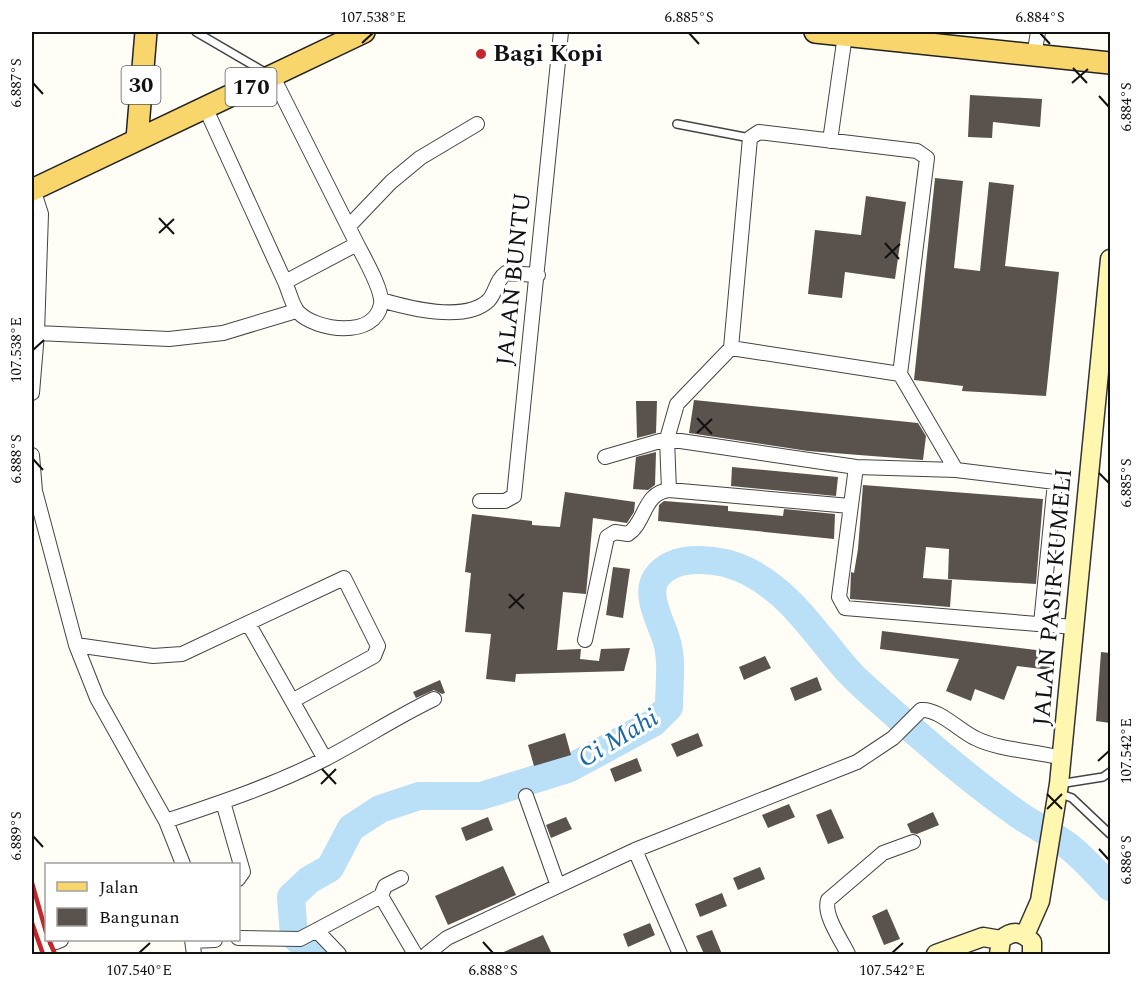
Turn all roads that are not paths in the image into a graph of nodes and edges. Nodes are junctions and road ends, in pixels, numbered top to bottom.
1 (146, 32) edge
2 (196, 32) edge
3 (364, 32) edge
4 (561, 32) edge
5 (815, 32) edge
6 (1038, 32) edge
7 (845, 35) junction
8 (1034, 56) junction
9 (1110, 63) edge
10 (273, 77) junction
11 (206, 107) junction
12 (477, 124) dead end
13 (677, 124) dead end
14 (750, 138) junction
15 (137, 139) junction
16 (830, 141) junction
17 (32, 190) edge
18 (349, 226) junction
19 (357, 244) junction
20 (1110, 259) edge
21 (538, 275) junction
22 (285, 282) junction
23 (1109, 292) edge
24 (381, 300) junction
25 (296, 311) junction
26 (37, 333) junction
27 (731, 348) junction
28 (900, 374) junction
29 (32, 393) edge
30 (667, 439) junction
31 (32, 455) edge
32 (605, 457) dead end
33 (856, 467) junction
34 (956, 470) junction
35 (669, 490) junction
36 (480, 501) dead end
37 (850, 506) junction
38 (249, 624) junction
39 (1041, 624) junction
40 (1074, 627) junction
41 (585, 640) dead end
42 (76, 645) junction
43 (434, 699) dead end
44 (292, 701) junction
45 (1062, 758) junction
46 (325, 759) junction
47 (1110, 772) edge
48 (1058, 795) junction
49 (526, 796) dead end
50 (223, 802) junction
51 (166, 821) junction
52 (1110, 834) edge
53 (913, 842) dead end
54 (634, 850) junction
55 (183, 863) edge
56 (240, 876) edge
57 (401, 878) dead end
58 (558, 886) junction
59 (381, 896) junction
60 (313, 933) junction
61 (1025, 935) junction
62 (240, 938) edge
63 (207, 941) edge
64 (192, 945) edge
65 (1000, 947) edge
66 (339, 954) edge
67 (415, 954) edge
68 (427, 954) edge
69 (680, 954) edge
70 (848, 954) edge
71 (936, 954) edge
72 (1032, 954) edge

1 - 15 main road, 30
2 - 10 lane
3 - 10 main road, 170
4 - 21 street, JALAN BUNTU
5 - 7 main road
6 - 8 street
7 - 8 main road
7 - 16 street
8 - 9 main road
10 - 11 main road, 170
10 - 18 street
11 - 15 main road, 170
11 - 22 street
12 - 18 street
13 - 14 lane
14 - 16 street
14 - 27 street
15 - 17 main road, 170
16 - 28 street
17 - 26 street
18 - 19 street
19 - 22 street
19 - 24 street
20 - 23 street, JALAN PASIR KUMELI
21 - 24 street
21 - 36 street, JALAN BUNTU
22 - 25 street
23 - 40 street, JALAN PASIR KUMELI
24 - 25 street
25 - 26 street
26 - 29 street
27 - 28 street
27 - 30 street
28 - 34 street
30 - 32 street
30 - 33 street
30 - 35 street
31 - 42 street
33 - 34 street
33 - 37 street
34 - 39 street
35 - 37 street
35 - 41 street
37 - 39 street
38 - 42 street
38 - 44 street
38 - 44 street
39 - 40 street
40 - 45 street, JALAN PASIR KUMELI
42 - 51 street
43 - 46 street
44 - 46 street
45 - 48 street, JALAN PASIR KUMELI
45 - 54 street
46 - 50 street
47 - 48 lane
48 - 52 lane
48 - 61 street, JALAN PASIR KUMELI
49 - 58 street
50 - 51 street
50 - 56 street
51 - 55 street
53 - 70 street
54 - 58 street
54 - 69 street
57 - 59 street
58 - 68 street
59 - 60 street
59 - 67 street
60 - 62 street
60 - 66 street
61 - 65 street
61 - 72 street
63 - 64 street
65 - 71 street

